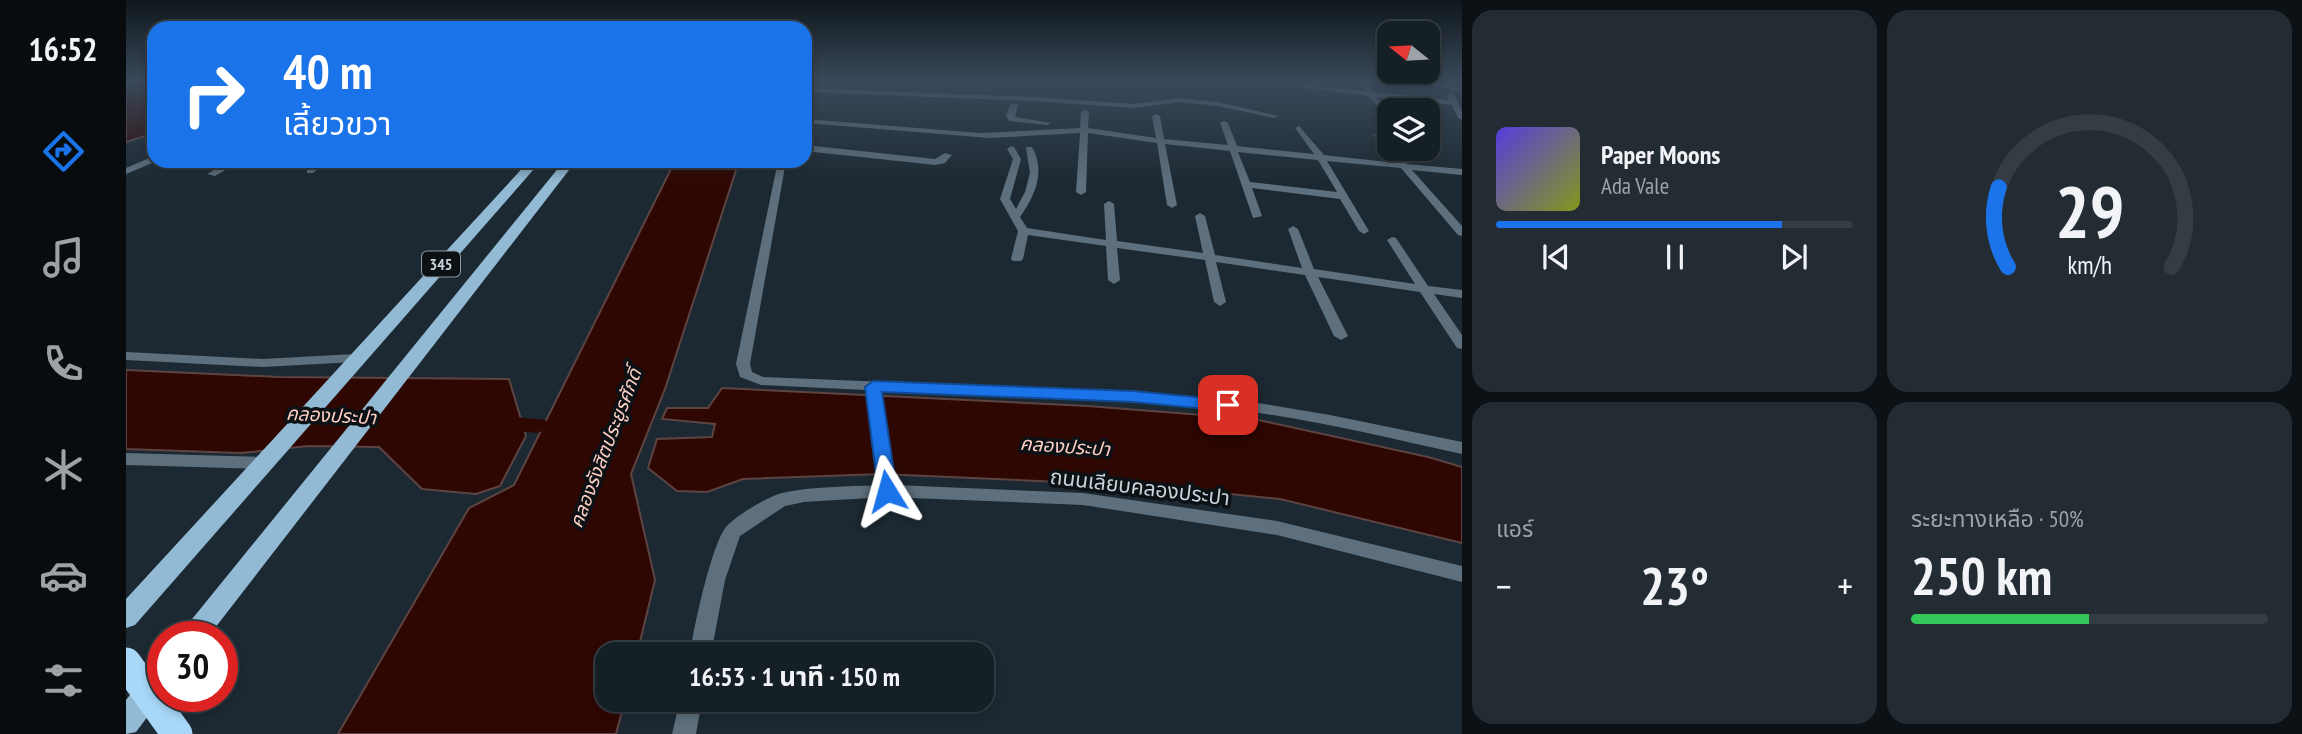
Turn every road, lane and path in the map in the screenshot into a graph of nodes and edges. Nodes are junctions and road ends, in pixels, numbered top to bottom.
1 (1010, 115) edge
2 (1084, 115) edge
3 (1267, 115) edge
4 (1156, 116) dead end
5 (1274, 116) dead end
6 (812, 122) edge
7 (1224, 123) dead end
8 (1299, 128) dead end
9 (1083, 132) junction
10 (1004, 141) junction
11 (1020, 141) junction
12 (1160, 141) junction
13 (812, 149) edge
14 (1233, 149) junction
15 (948, 155) dead end
16 (1322, 159) junction
17 (1401, 161) edge
18 (147, 162) edge
19 (1406, 167) junction
20 (223, 168) edge
21 (315, 168) edge
22 (529, 168) edge
23 (564, 168) edge
24 (781, 168) edge
25 (126, 172) edge
26 (310, 172) dead end
27 (1462, 172) edge
28 (212, 174) dead end
29 (1245, 184) junction
30 (1081, 192) dead end
31 (1343, 196) junction
32 (1109, 204) dead end
33 (1172, 205) dead end
34 (1016, 216) junction
35 (1200, 216) dead end
36 (1257, 216) dead end
37 (1293, 229) dead end
38 (1023, 231) junction
39 (1364, 231) dead end
40 (1462, 233) edge
41 (1392, 240) dead end
42 (1112, 244) junction
43 (1209, 258) junction
44 (1017, 259) dead end
45 (1310, 273) junction
46 (1114, 280) dead end
47 (1424, 289) junction
48 (1462, 294) edge
49 (1220, 302) dead end
50 (1341, 336) dead end
51 (1462, 345) edge
52 (126, 356) edge
53 (352, 363) junction
54 (874, 390) junction
55 (1462, 448) edge
56 (270, 455) junction
57 (126, 459) edge
58 (887, 485) junction
59 (1462, 574) edge
60 (126, 617) edge
61 (206, 621) edge
62 (702, 642) edge
63 (126, 663) edge
64 (147, 695) edge
65 (689, 712) edge
66 (126, 722) edge
67 (177, 734) edge
68 (684, 734) edge

1 - 9 street
2 - 9 street
3 - 5 street
4 - 12 street
6 - 10 street
7 - 14 street
8 - 16 street
9 - 11 street
9 - 12 street
9 - 30 street
10 - 11 street
10 - 34 street
11 - 34 street
12 - 14 street
12 - 33 street
13 - 15 street
14 - 16 street
14 - 29 street
16 - 19 street
16 - 31 street
17 - 19 street
18 - 25 street
19 - 27 street
19 - 40 street
20 - 28 street
21 - 26 street
22 - 53 main road, 345
23 - 61 main road, 345
24 - 54 street
29 - 31 street
29 - 36 street
31 - 39 street
32 - 42 street
34 - 38 street
35 - 43 street
37 - 45 street
38 - 42 street
38 - 44 street
41 - 47 street
42 - 43 street
42 - 46 street
43 - 45 street
43 - 49 street
45 - 47 street
45 - 50 street
47 - 48 street
47 - 51 street
52 - 53 street
53 - 56 main road, 345
54 - 55 street
54 - 58 street
56 - 57 street
56 - 60 main road, 345
58 - 59 street, ถนนเลียบคลองประปา
58 - 62 street, ถนนเลียบคลองประปา
63 - 67 highway, bridge
64 - 66 main road
65 - 68 street

